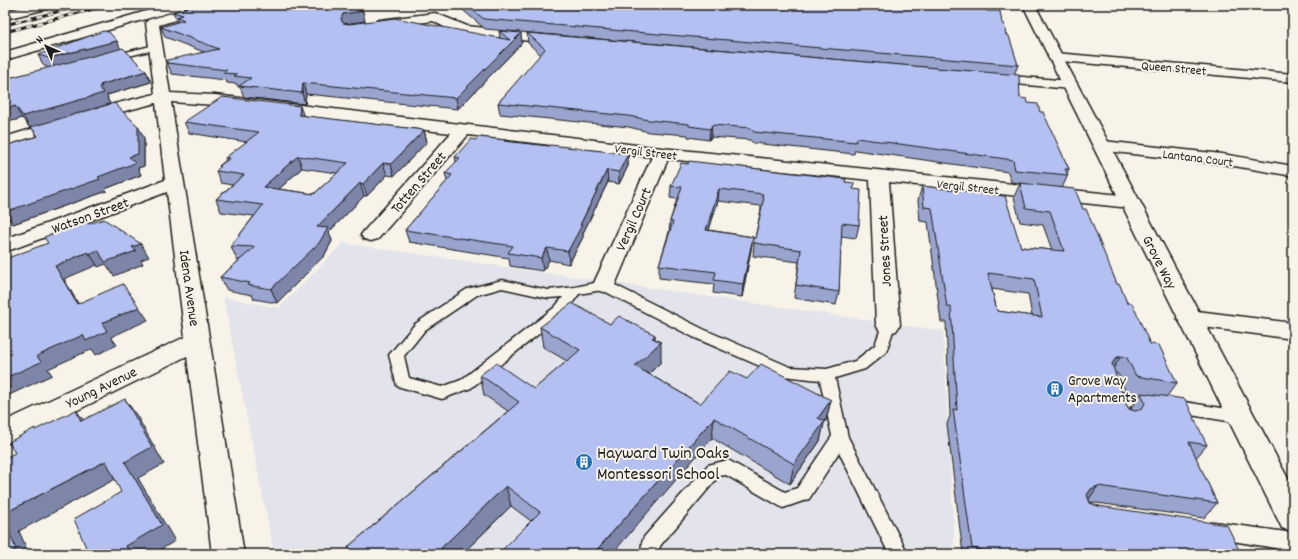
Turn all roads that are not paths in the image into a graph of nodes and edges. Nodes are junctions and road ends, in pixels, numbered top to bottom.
1 (14, 5) edge
2 (47, 5) edge
3 (180, 5) edge
4 (211, 5) edge
5 (1025, 5) edge
6 (1029, 5) edge
7 (5, 7) edge
8 (438, 11) edge
9 (146, 14) edge
10 (5, 15) edge
11 (82, 21) dead end
12 (366, 26) edge
13 (572, 41) edge
14 (155, 47) junction
15 (5, 56) edge
16 (1054, 57) junction
17 (103, 61) edge
18 (976, 77) edge
19 (1293, 78) edge
20 (1070, 85) junction
21 (162, 97) junction
22 (464, 129) junction
23 (5, 142) edge
24 (1103, 146) junction
25 (662, 153) junction
26 (1293, 171) edge
27 (879, 177) junction
28 (175, 183) junction
29 (1130, 202) junction
30 (371, 234) dead end
31 (5, 246) edge
32 (604, 284) junction
33 (575, 291) junction
34 (1189, 318) junction
35 (888, 325) joint
36 (1293, 332) edge
37 (198, 341) junction
38 (827, 375) junction
39 (1240, 417) junction
40 (1125, 419) edge
41 (5, 433) edge
42 (840, 437) junction
43 (1293, 518) edge
44 (1194, 527) edge
45 (1293, 542) edge
46 (228, 554) edge
47 (650, 554) edge
48 (899, 554) edge

1 - 7 main road
2 - 10 main road
3 - 15 main road
4 - 9 main road
5 - 6 main road
6 - 16 main road, Grove Way
8 - 12 main road
8 - 13 main road
9 - 11 main road
9 - 14 main road, Idena Avenue
14 - 17 lane
14 - 21 main road, Idena Avenue
16 - 19 main road, Queen Street
16 - 20 main road, Grove Way
18 - 20 main road
20 - 24 main road, Grove Way
21 - 22 main road, Vergil Street
21 - 23 main road, Vergil Street
21 - 28 main road, Idena Avenue
22 - 25 main road, Vergil Street
22 - 30 main road, Totten Street
24 - 26 main road, Lantana Court
24 - 29 main road, Grove Way
25 - 27 main road, Vergil Street
25 - 32 main road, Vergil Court
27 - 29 main road, Vergil Street
27 - 35 main road, Jones Street
28 - 31 main road, Watson Street
28 - 37 main road, Idena Avenue
29 - 34 main road, Grove Way
32 - 33 lane
32 - 38 lane
33 - 33 lane
34 - 36 main road
34 - 39 main road, Grove Way
35 - 38 lane
37 - 41 main road, Young Avenue
37 - 46 main road, Idena Avenue
38 - 42 lane
39 - 40 lane
39 - 43 main road, Grove Way
42 - 47 lane
42 - 48 lane
44 - 45 lane

